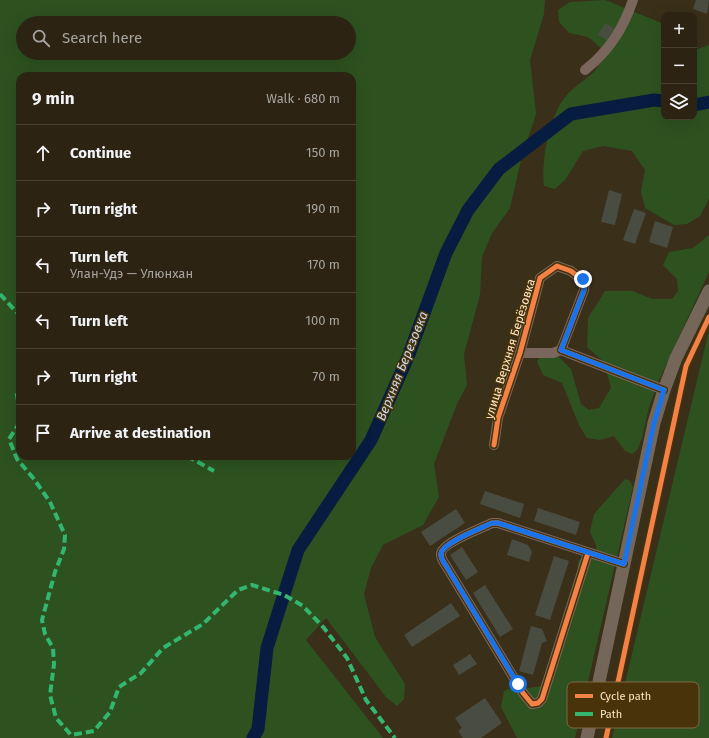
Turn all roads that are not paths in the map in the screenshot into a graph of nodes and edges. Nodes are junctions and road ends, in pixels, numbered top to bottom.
1 (633, 0) edge
2 (585, 70) dead end
3 (709, 291) edge
4 (705, 311) edge
5 (561, 350) junction
6 (520, 353) junction
7 (664, 390) junction
8 (494, 445) dead end
9 (588, 553) junction
10 (624, 564) junction
11 (599, 682) edge
12 (589, 728) edge
13 (587, 738) edge

1 - 2 street
3 - 4 main road
4 - 7 main road
5 - 6 street
5 - 6 street, улица Верхняя Берёзовка
5 - 7 street
6 - 8 street, улица Верхняя Берёзовка
7 - 10 main road
9 - 9 street
9 - 10 street
10 - 11 main road
12 - 13 main road

